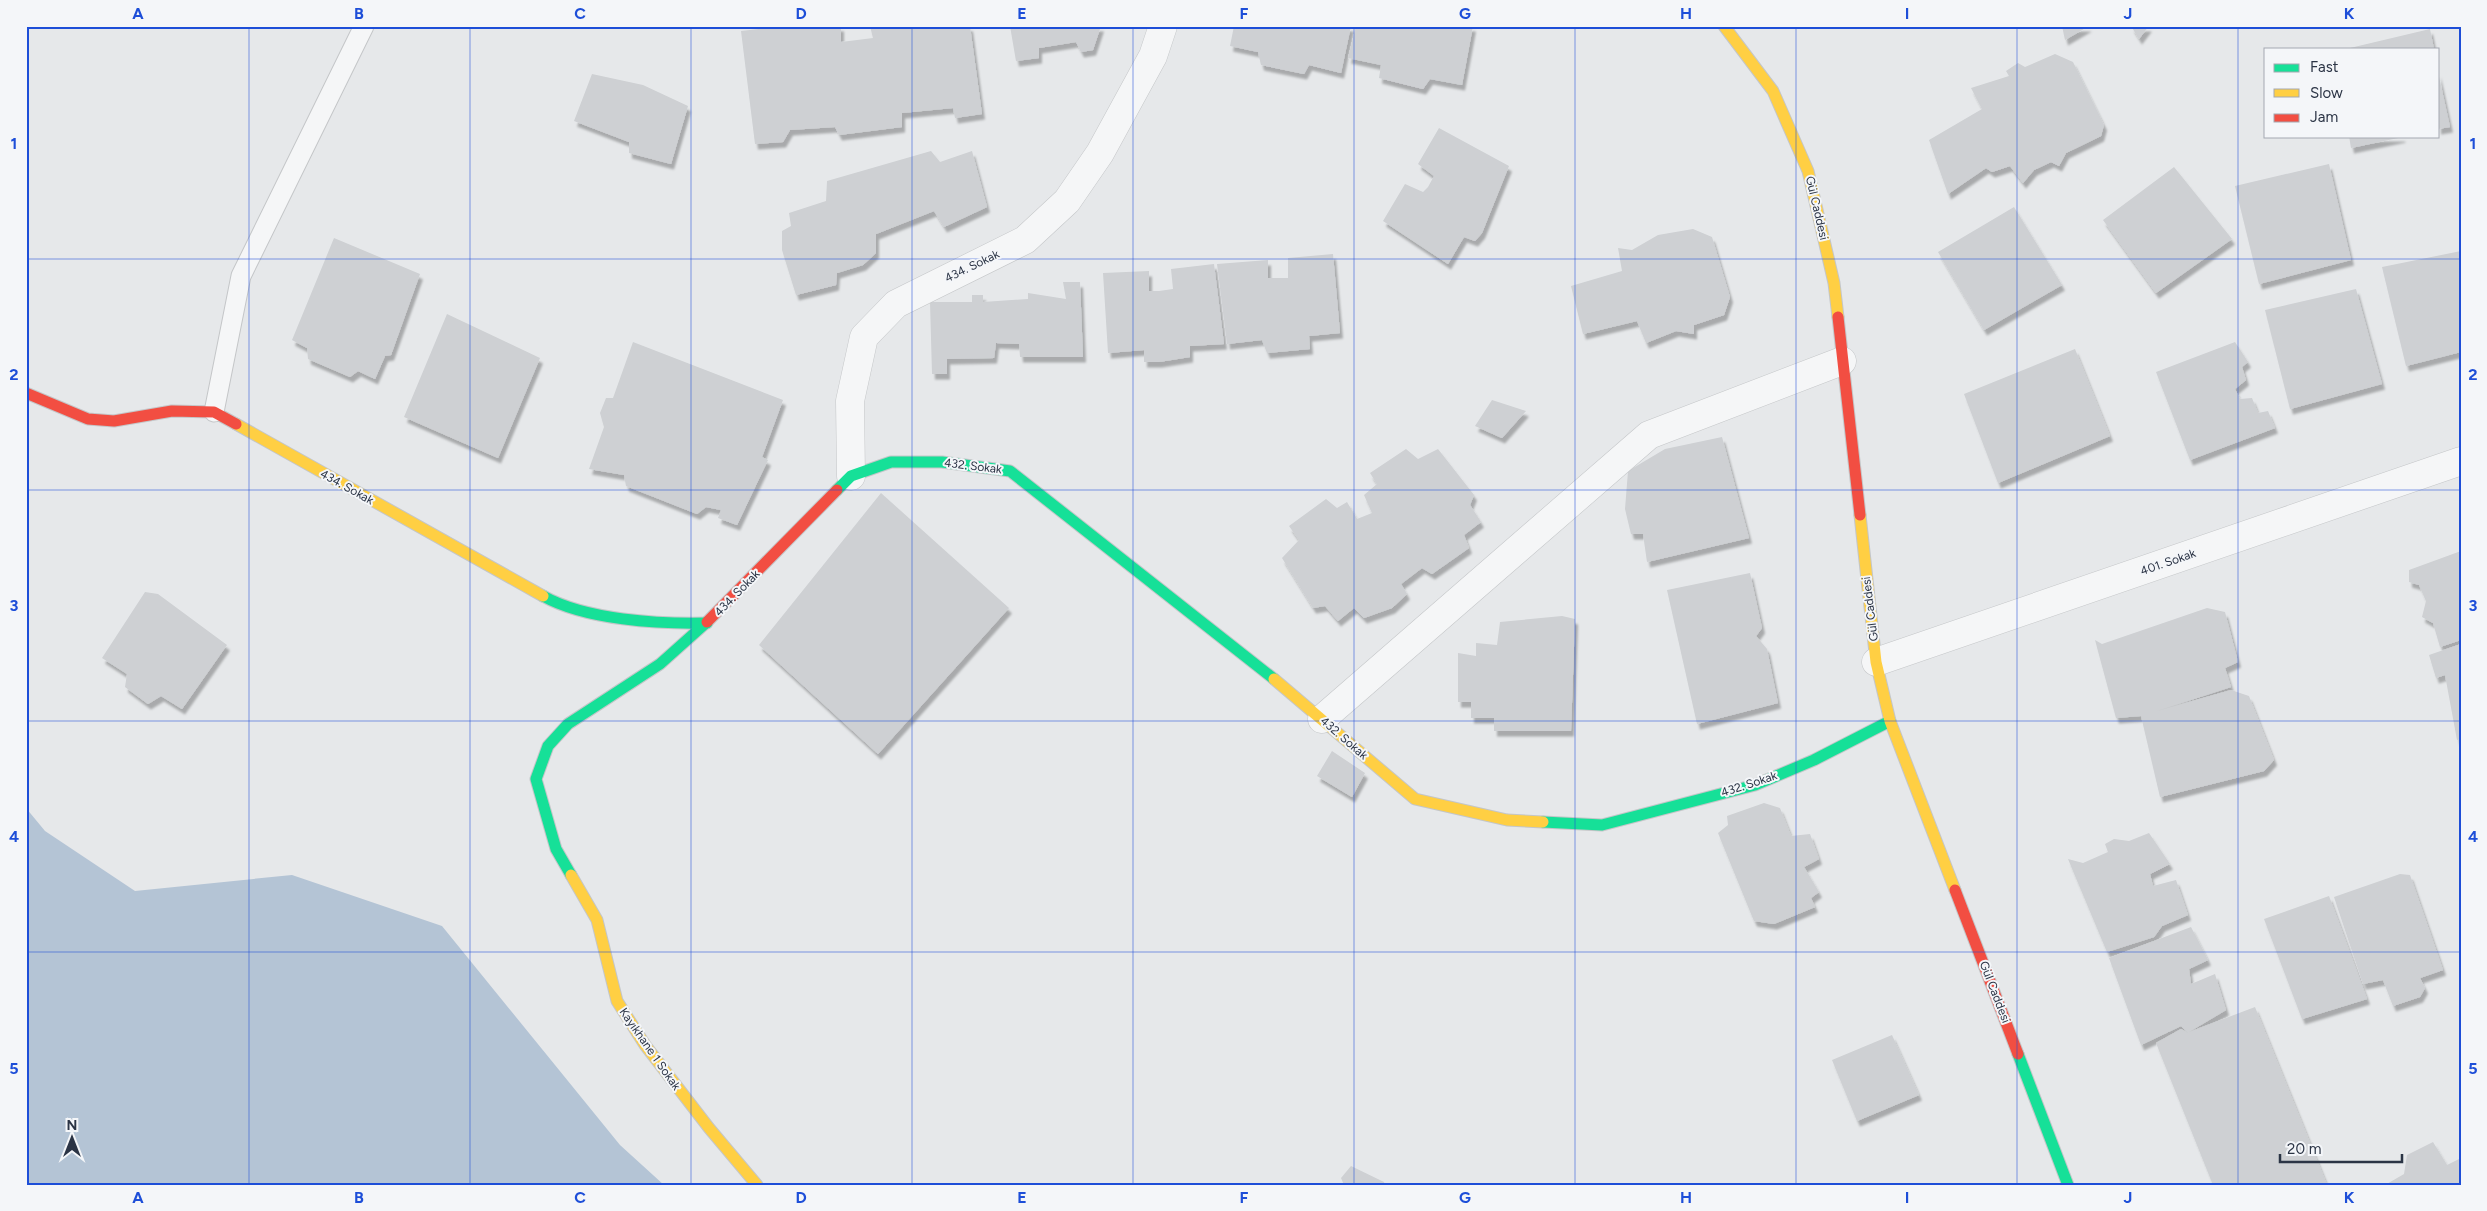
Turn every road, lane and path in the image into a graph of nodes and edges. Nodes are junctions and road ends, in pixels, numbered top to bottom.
1 (364, 26) edge
2 (1163, 26) edge
3 (1724, 26) edge
4 (1842, 362) junction
5 (26, 394) edge
6 (214, 412) junction
7 (2461, 461) edge
8 (850, 476) junction
9 (707, 623) junction
10 (1876, 662) junction
11 (1322, 719) junction
12 (1890, 721) junction
13 (757, 1185) edge
14 (2068, 1185) edge

1 - 6 lane
2 - 8 street, 434. Sokak
3 - 4 street, Gül Caddesi
4 - 10 street, Gül Caddesi
4 - 11 street
5 - 6 street, 434. Sokak
6 - 9 street, 434. Sokak
7 - 10 street, 401. Sokak
8 - 9 street, 434. Sokak
8 - 11 street, 432. Sokak
9 - 13 street, Kayıkhane 1 Sokak
10 - 12 street, Gül Caddesi
11 - 12 street, 432. Sokak
12 - 14 street, Gül Caddesi

